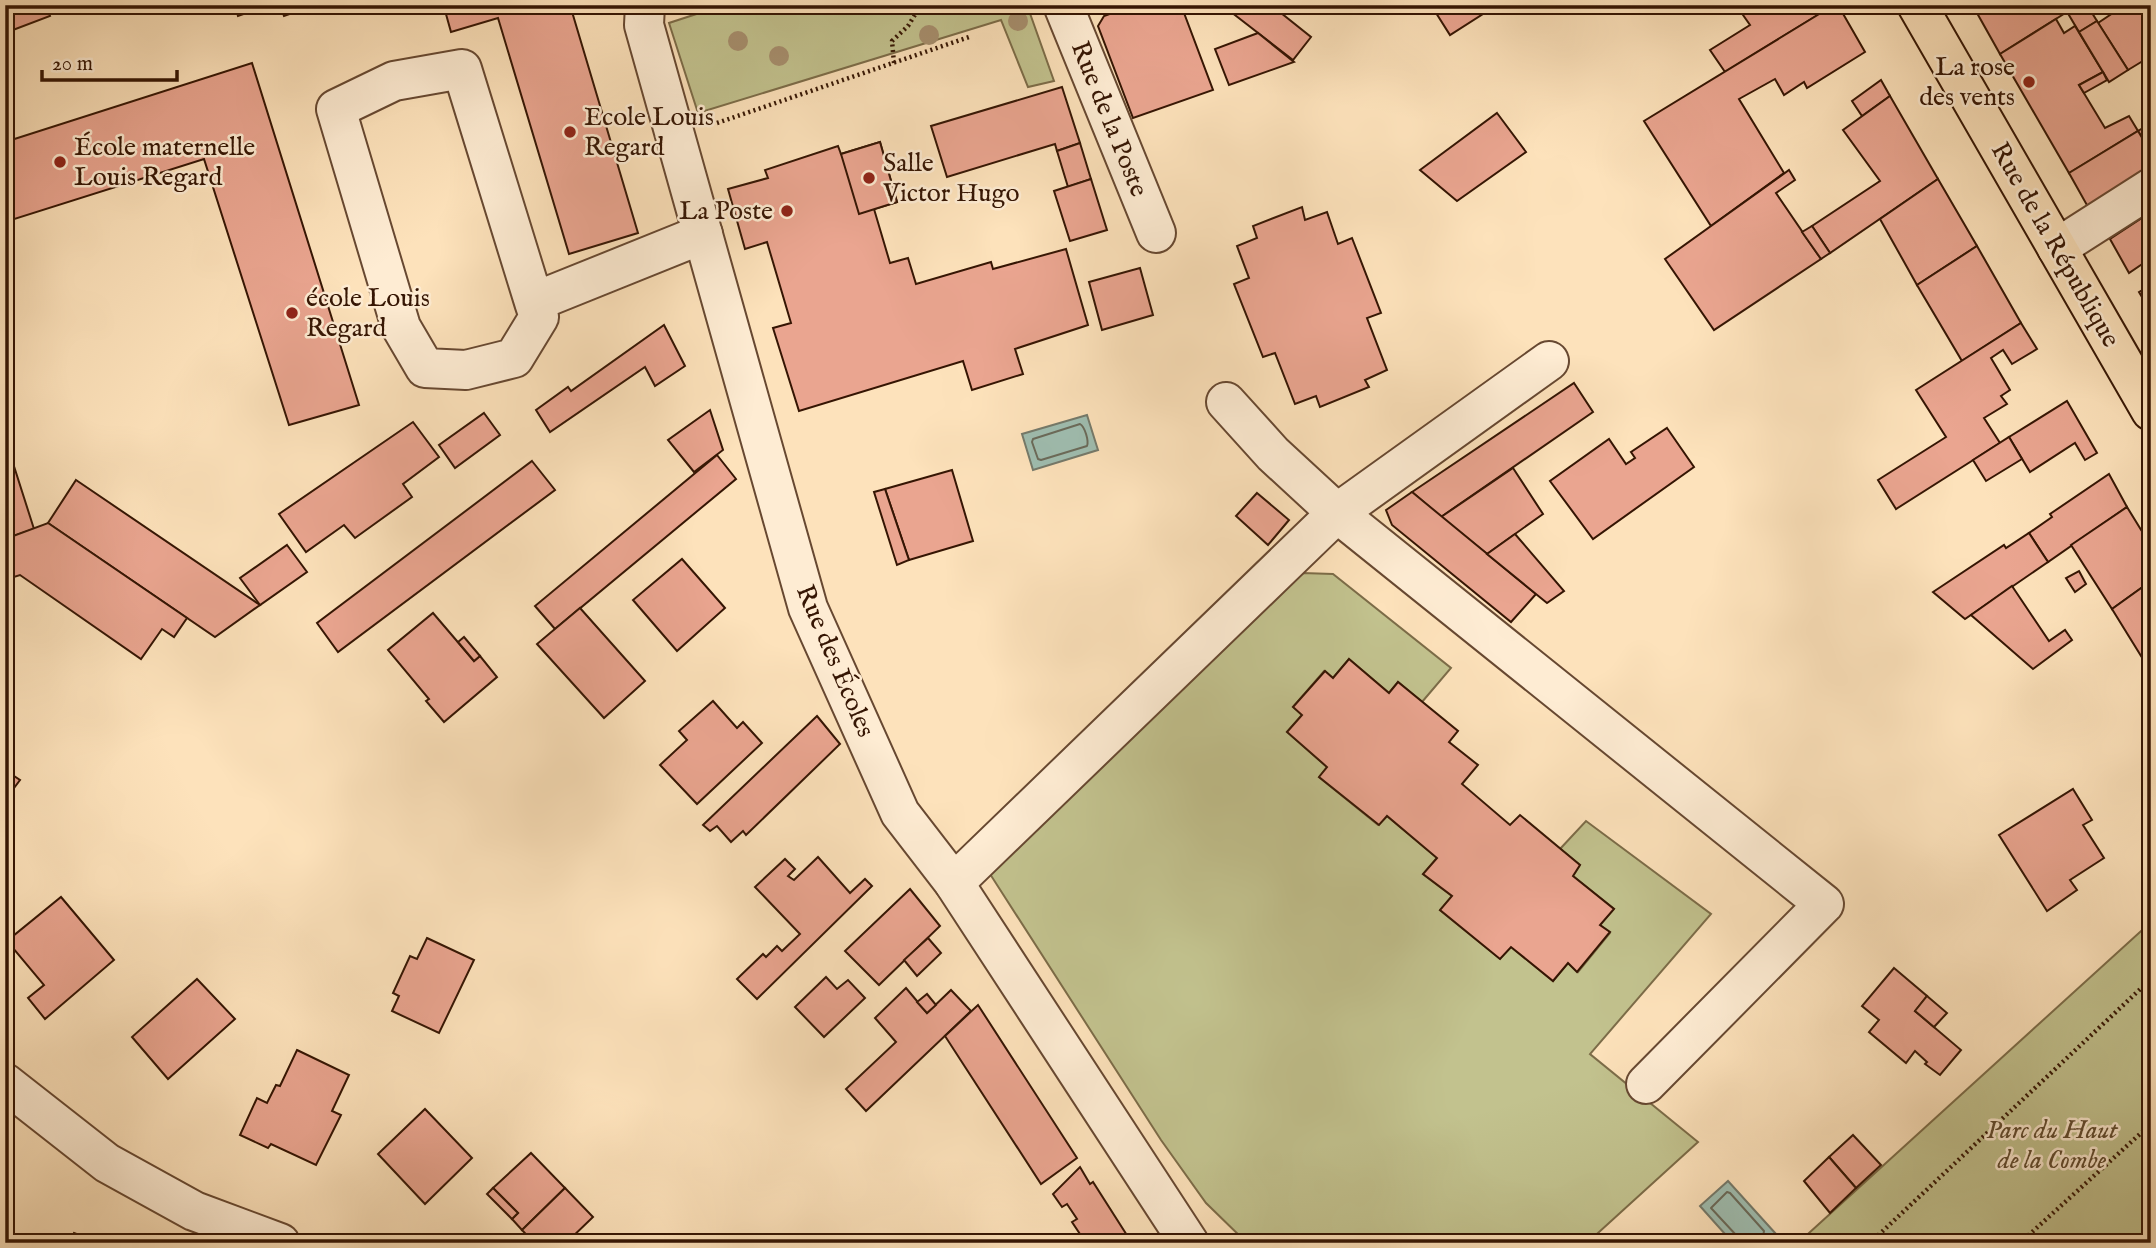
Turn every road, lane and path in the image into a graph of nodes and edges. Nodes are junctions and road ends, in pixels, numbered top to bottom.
1 (645, 5) edge
2 (921, 5) edge
3 (1063, 5) edge
4 (1917, 5) edge
5 (972, 36) dead end
6 (894, 63) junction
7 (681, 155) junction
8 (2151, 188) edge
9 (1156, 233) dead end
10 (702, 234) junction
11 (2057, 248) junction
12 (534, 302) junction
13 (1549, 361) dead end
14 (1226, 402) dead end
15 (2151, 411) edge
16 (1337, 513) junction
17 (954, 883) junction
18 (2151, 979) edge
19 (5, 1083) edge
20 (1646, 1084) dead end
21 (2151, 1124) edge
22 (281, 1243) edge
23 (1189, 1243) edge
24 (1870, 1243) edge
25 (2020, 1243) edge

1 - 7 street, Rue des Écoles
2 - 6 path
3 - 9 street, Rue de la Poste
4 - 11 main road, Rue de la République
5 - 6 path
6 - 7 path
7 - 10 street, Rue des Écoles
8 - 11 street
10 - 12 street
10 - 17 street, Rue des Écoles
11 - 15 main road, Rue de la République
12 - 12 street
13 - 16 street
14 - 16 street
16 - 17 street
16 - 20 street
17 - 23 street, Rue des Écoles
18 - 24 path
19 - 22 street
21 - 25 path

